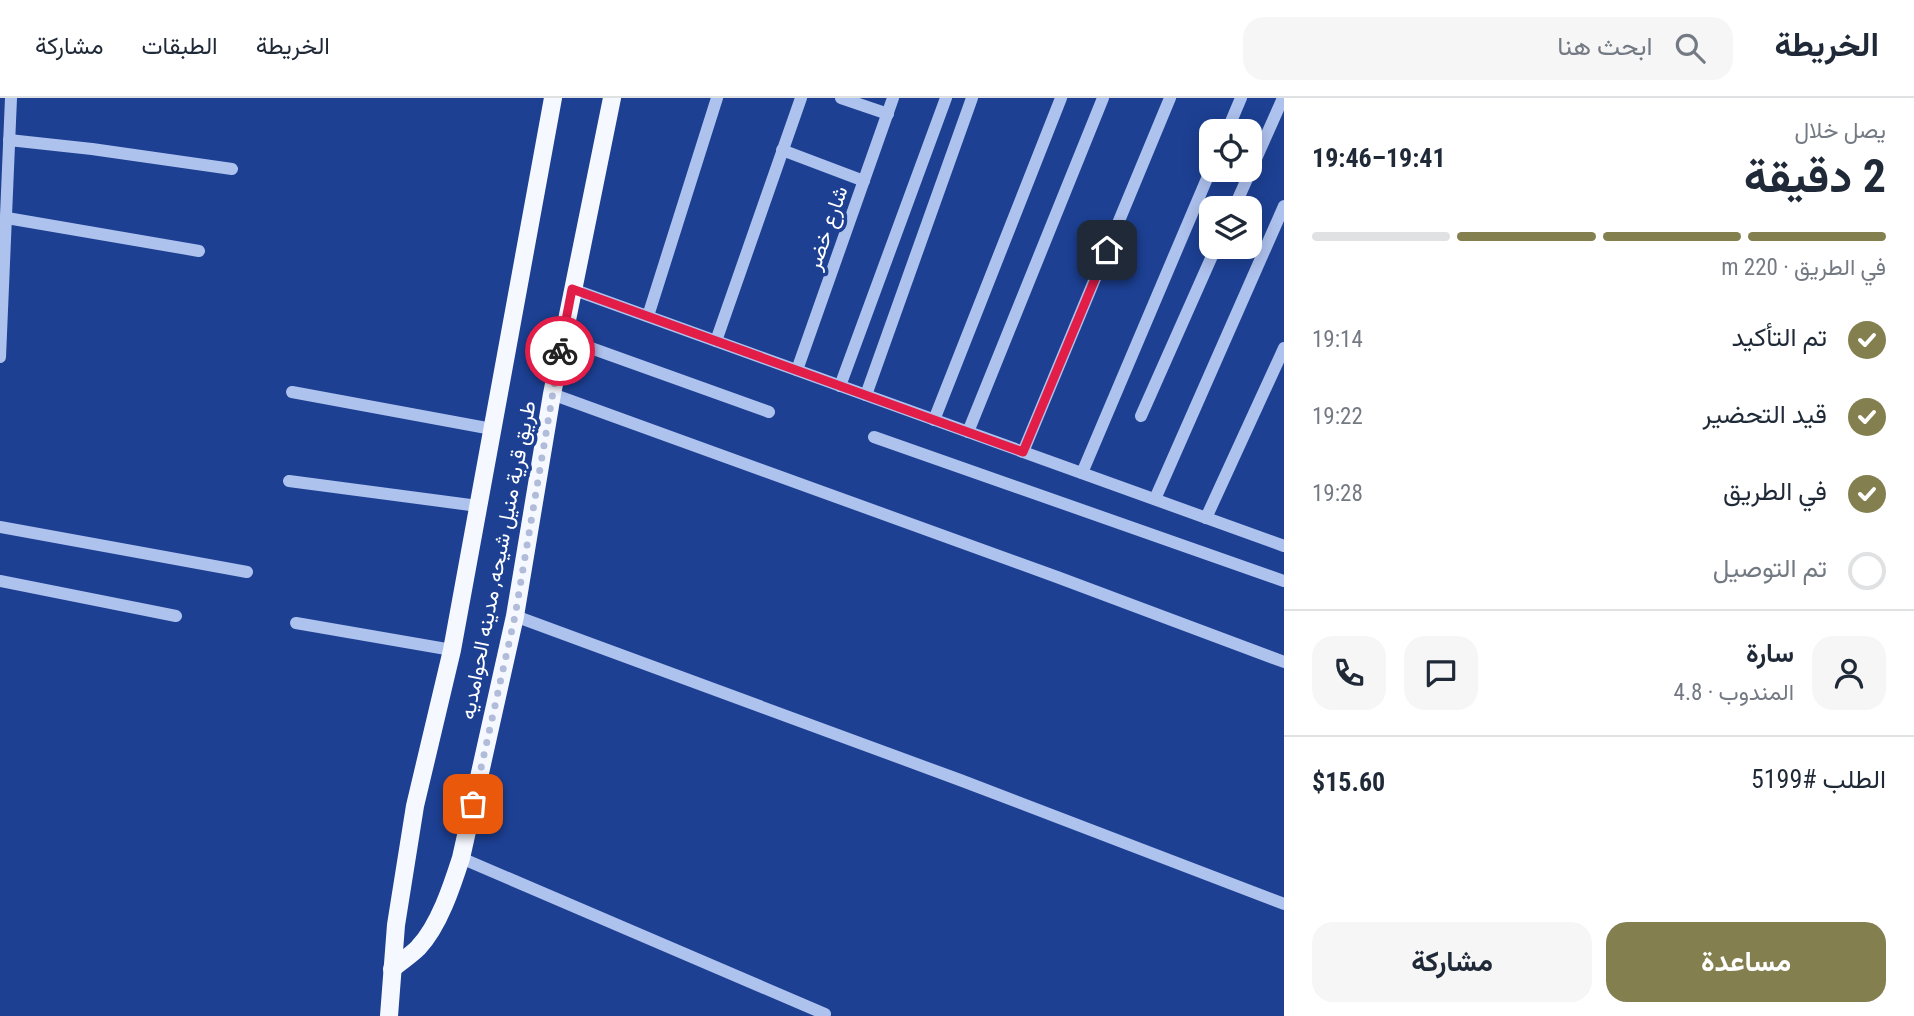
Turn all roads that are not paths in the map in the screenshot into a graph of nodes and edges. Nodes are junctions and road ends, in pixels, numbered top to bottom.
1 (11, 98) edge
2 (553, 98) edge
3 (612, 98) edge
4 (717, 98) edge
5 (801, 98) edge
6 (841, 98) edge
7 (893, 98) edge
8 (946, 98) edge
9 (972, 98) edge
10 (1062, 98) edge
11 (1103, 98) edge
12 (1170, 98) edge
13 (1241, 98) edge
14 (1283, 98) edge
15 (888, 114) junction
16 (1232, 119) edge
17 (9, 140) junction
18 (782, 150) junction
19 (232, 169) dead end
20 (864, 181) junction
21 (1205, 182) edge
22 (1239, 196) edge
23 (1284, 206) edge
24 (7, 218) junction
25 (199, 251) dead end
26 (1211, 259) edge
27 (572, 289) junction
28 (648, 316) junction
29 (563, 338) junction
30 (716, 341) junction
31 (1284, 348) edge
32 (0, 350) edge
33 (797, 370) junction
34 (840, 386) junction
35 (292, 392) dead end
36 (552, 394) junction
37 (866, 395) junction
38 (769, 412) dead end
39 (1141, 416) dead end
40 (934, 420) junction
41 (492, 429) junction
42 (968, 432) junction
43 (874, 437) dead end
44 (1023, 452) junction
45 (1082, 473) junction
46 (289, 481) dead end
47 (1155, 499) junction
48 (478, 506) junction
49 (1206, 518) junction
50 (0, 527) edge
51 (1284, 546) edge
52 (247, 572) dead end
53 (0, 581) edge
54 (1284, 581) edge
55 (176, 616) dead end
56 (515, 616) junction
57 (296, 623) dead end
58 (452, 650) junction
59 (1284, 662) edge
60 (461, 858) junction
61 (1284, 904) edge
62 (392, 969) junction
63 (825, 1014) edge
64 (389, 1016) edge

1 - 17 street
2 - 41 main road, طريق قرية منيل شيحه, مدينه الحوامديه
3 - 27 main road, طريق قرية منيل شيحه, مدينه الحوامديه
4 - 28 street
5 - 18 street
6 - 15 street
7 - 15 street, شارع خضر
8 - 34 street
9 - 37 street
10 - 40 street
11 - 42 street
12 - 44 street
13 - 16 street
14 - 22 street
15 - 20 street, شارع خضر
17 - 19 street
17 - 24 street
18 - 20 street
18 - 30 street
20 - 33 street, شارع خضر
21 - 45 street
23 - 47 street
24 - 25 street
24 - 32 street
26 - 39 street
27 - 28 street
27 - 29 main road, طريق قرية منيل شيحه, مدينه الحوامديه
28 - 30 street
29 - 36 main road, طريق قرية منيل شيحه, مدينه الحوامديه
29 - 38 street
30 - 33 street
31 - 49 street
33 - 34 street
34 - 37 street
35 - 41 street
36 - 56 main road, طريق قرية منيل شيحه, مدينه الحوامديه
36 - 59 street
37 - 40 street
40 - 42 street
41 - 48 main road, طريق قرية منيل شيحه, مدينه الحوامديه
42 - 44 street
43 - 54 street
44 - 45 street
45 - 47 street
46 - 48 street
47 - 49 street
48 - 58 main road, طريق قرية منيل شيحه, مدينه الحوامديه
49 - 51 street
50 - 52 street
53 - 55 street
56 - 60 main road, طريق قرية منيل شيحه, مدينه الحوامديه
56 - 61 street
57 - 58 street
58 - 62 main road, طريق قرية منيل شيحه, مدينه الحوامديه
60 - 62 main road, طريق قرية منيل شيحه, مدينه الحوامديه
60 - 63 street
62 - 64 main road, طريق قرية منيل شيحه, مدينه الحوامديه

